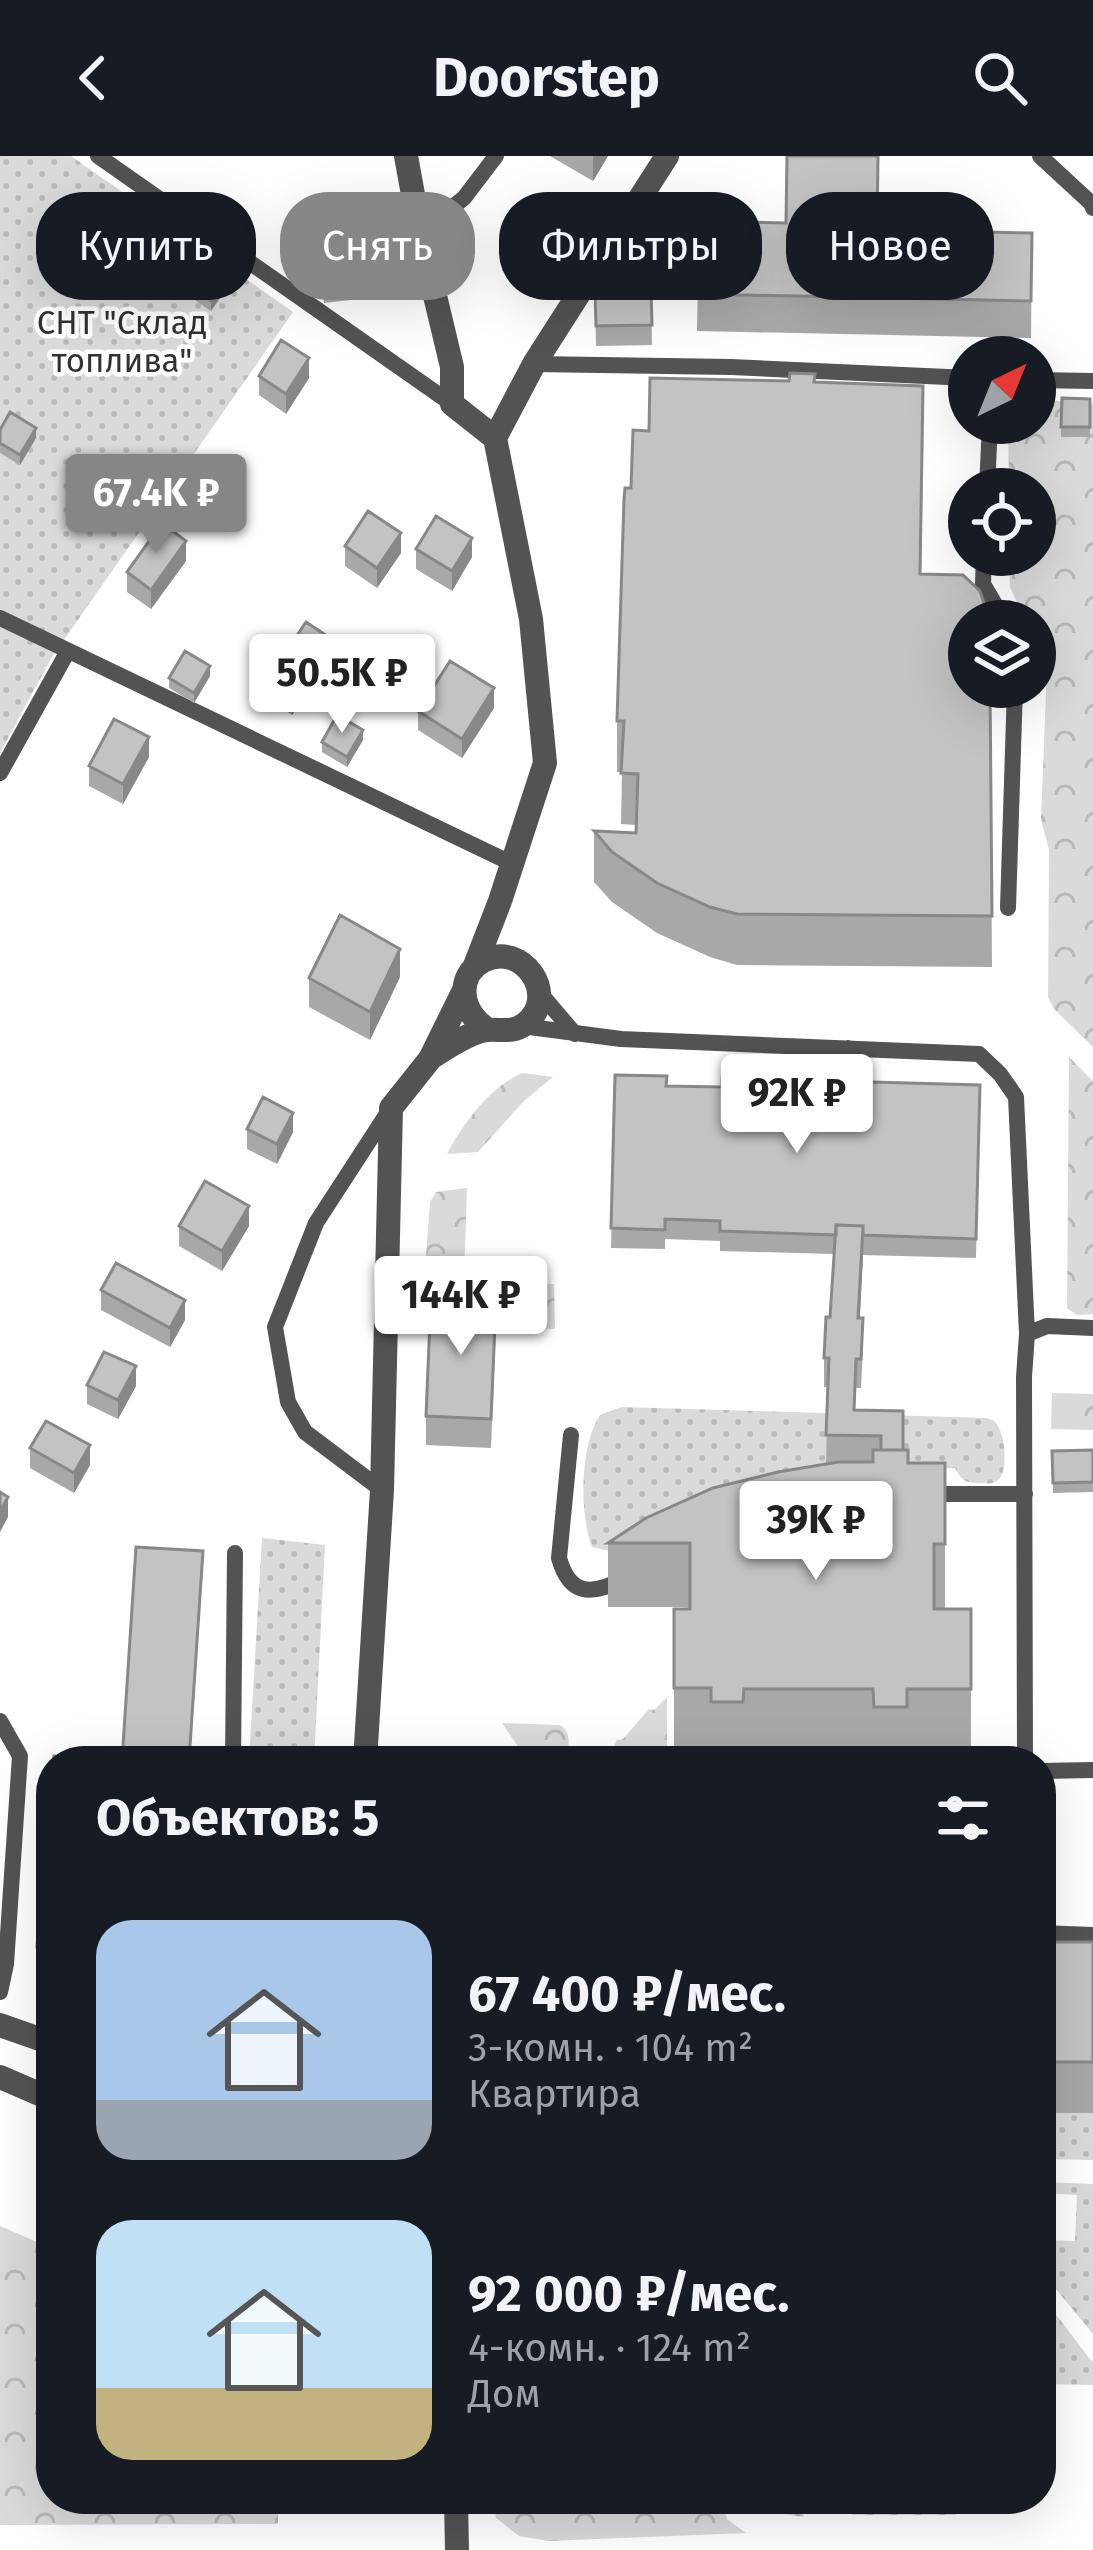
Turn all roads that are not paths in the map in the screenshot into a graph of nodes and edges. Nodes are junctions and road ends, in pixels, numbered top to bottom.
1 (98, 156) edge
2 (406, 156) edge
3 (496, 156) edge
4 (667, 156) edge
5 (1040, 156) edge
6 (413, 192) edge
7 (469, 192) edge
8 (1093, 208) edge
9 (436, 300) edge
10 (534, 364) junction
11 (730, 367) junction
12 (948, 377) edge
13 (1056, 380) edge
14 (1093, 381) edge
15 (730, 388) edge
16 (452, 404) junction
17 (495, 438) junction
18 (0, 619) edge
19 (68, 651) junction
20 (1014, 708) edge
21 (0, 773) edge
22 (511, 863) junction
23 (500, 901) junction
24 (1008, 908) dead end
25 (520, 961) junction
26 (469, 979) junction
27 (540, 993) junction
28 (522, 1026) junction
29 (487, 1029) junction
30 (575, 1034) junction
31 (848, 1048) junction
32 (430, 1059) junction
33 (849, 1101) edge
34 (391, 1108) junction
35 (1093, 1328) edge
36 (1027, 1334) junction
37 (571, 1436) dead end
38 (382, 1490) junction
39 (917, 1494) edge
40 (1025, 1494) junction
41 (235, 1552) dead end
42 (637, 1573) edge
43 (0, 1721) edge
44 (233, 1746) edge
45 (366, 1746) edge
46 (1025, 1746) edge
47 (1093, 1770) edge
48 (1056, 1771) edge
49 (1056, 1934) edge
50 (1093, 1935) edge
51 (0, 1992) edge
52 (0, 2025) edge
53 (36, 2038) edge
54 (0, 2077) edge
55 (36, 2092) edge
56 (456, 2514) edge
57 (457, 2550) edge

1 - 16 lane
2 - 6 street
3 - 7 lane
4 - 10 street
5 - 8 lane
9 - 16 street
10 - 11 lane
10 - 17 street
11 - 12 lane
11 - 15 lane
13 - 14 lane
16 - 17 street
17 - 22 street
18 - 19 lane
19 - 21 lane
19 - 22 lane
20 - 24 lane
22 - 23 street
23 - 25 street
23 - 26 street
25 - 26 street
25 - 27 street
26 - 29 street
26 - 32 street
27 - 28 street
27 - 30 lane
28 - 29 street
28 - 30 lane
29 - 32 street
30 - 31 lane
31 - 33 lane
31 - 36 lane
32 - 34 street
34 - 38 street
34 - 38 lane
35 - 36 lane
36 - 40 lane
37 - 42 lane
38 - 45 street
39 - 40 lane
40 - 46 lane
41 - 44 lane
43 - 51 lane
47 - 48 lane
49 - 50 lane
52 - 53 street
54 - 55 street
56 - 57 street

